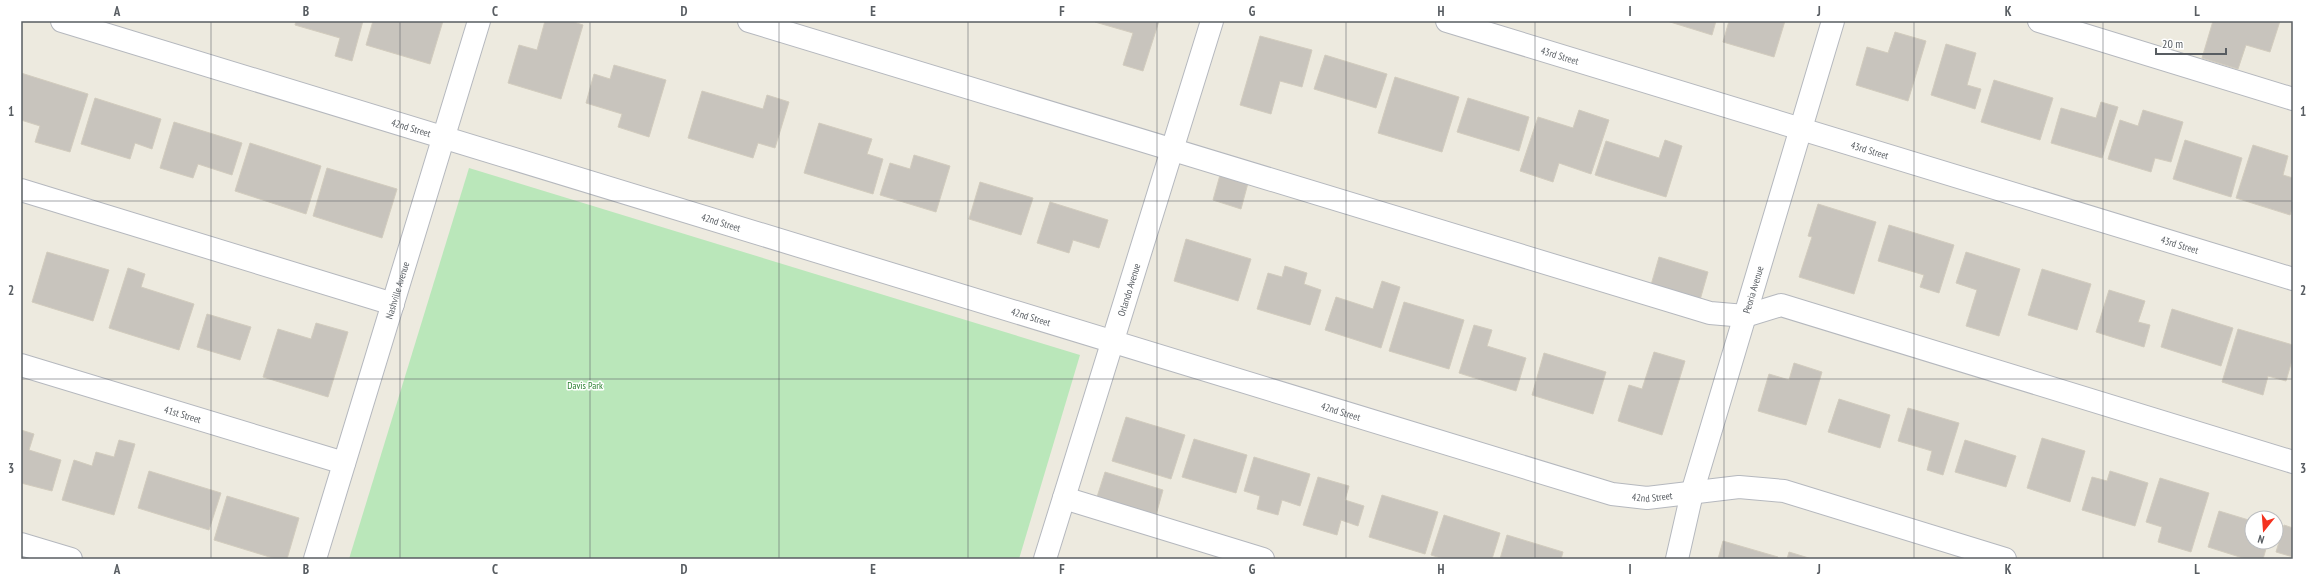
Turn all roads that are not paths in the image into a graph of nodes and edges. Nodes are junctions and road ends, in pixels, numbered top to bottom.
1 (62, 21) edge
2 (479, 21) edge
3 (750, 21) edge
4 (1212, 21) edge
5 (1447, 21) edge
6 (1833, 21) edge
7 (2039, 21) edge
8 (2293, 99) edge
9 (1800, 129) junction
10 (443, 139) junction
11 (1172, 150) junction
12 (21, 190) edge
13 (2293, 279) edge
14 (393, 304) junction
15 (1745, 316) junction
16 (1113, 341) junction
17 (21, 365) edge
18 (2293, 462) edge
19 (344, 463) junction
20 (1692, 493) junction
21 (1064, 498) junction
22 (21, 544) edge
23 (71, 559) edge
24 (315, 559) edge
25 (1045, 559) edge
26 (1263, 559) edge
27 (1676, 559) edge
28 (2005, 559) edge

1 - 10 street, 42nd Street
2 - 10 street, Nashville Avenue
3 - 11 street
4 - 11 street, Orlando Avenue
5 - 9 street, 43rd Street
6 - 9 street, Peoria Avenue
7 - 8 street
9 - 13 street, 43rd Street
9 - 15 street, Peoria Avenue
10 - 14 street, Nashville Avenue
10 - 16 street, 42nd Street
11 - 15 street
11 - 16 street, Orlando Avenue
12 - 14 street
14 - 19 street, Nashville Avenue
15 - 18 street
15 - 20 street, Peoria Avenue
16 - 20 street, 42nd Street
16 - 21 street, Orlando Avenue
17 - 19 street, 41st Street
19 - 24 street, Nashville Avenue
20 - 27 street, Peoria Avenue
20 - 28 street, 42nd Street
21 - 25 street, Orlando Avenue
21 - 26 street
22 - 23 street

